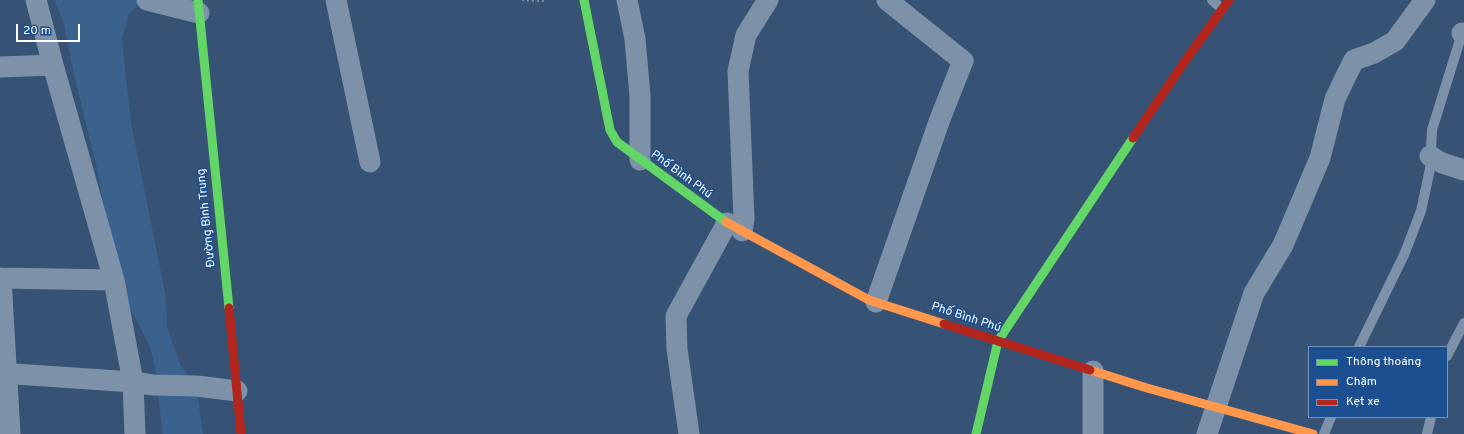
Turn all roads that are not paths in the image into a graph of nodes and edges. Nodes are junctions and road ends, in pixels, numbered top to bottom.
1 (36, 0) edge
2 (147, 0) edge
3 (336, 0) edge
4 (584, 0) edge
5 (627, 0) edge
6 (768, 0) edge
7 (887, 0) edge
8 (1212, 0) edge
9 (1229, 0) edge
10 (1425, 0) edge
11 (198, 6) edge
12 (1222, 9) junction
13 (1463, 31) edge
14 (52, 65) junction
15 (0, 67) edge
16 (1430, 156) junction
17 (640, 160) junction
18 (370, 162) dead end
19 (1464, 170) edge
20 (734, 227) junction
21 (0, 278) edge
22 (114, 280) junction
23 (876, 302) junction
24 (1464, 323) edge
25 (998, 341) junction
26 (1359, 346) edge
27 (1448, 354) edge
28 (1093, 371) junction
29 (3, 373) edge
30 (143, 383) junction
31 (237, 391) junction
32 (1216, 407) junction
33 (1331, 418) edge
34 (1431, 418) edge
35 (10, 434) edge
36 (135, 434) edge
37 (241, 434) edge
38 (689, 434) edge
39 (976, 434) edge
40 (1093, 434) edge
41 (1207, 434) edge
42 (1313, 434) edge
43 (1324, 434) edge
44 (1427, 434) edge

1 - 14 street
2 - 11 street
3 - 18 street
4 - 17 street, Phố Bình Phú
5 - 17 street
6 - 20 street
7 - 23 street
8 - 12 lane
9 - 12 street
10 - 32 street
11 - 31 street, Đường Bình Trung
12 - 25 street
13 - 16 lane
14 - 15 street
14 - 22 street
16 - 19 street
16 - 26 lane
17 - 20 street, Phố Bình Phú
20 - 23 street, Phố Bình Phú
20 - 38 street
21 - 22 street
21 - 29 street
22 - 30 street
23 - 25 street, Phố Bình Phú
24 - 27 lane
25 - 28 street, Phố Bình Phú
25 - 39 street
28 - 32 street, Phố Bình Phú
28 - 40 street
29 - 30 street
29 - 35 street
30 - 31 street
30 - 36 street
31 - 37 street, Đường Bình Trung
32 - 41 street
32 - 42 street, Phố Bình Phú
33 - 43 lane
34 - 44 lane

